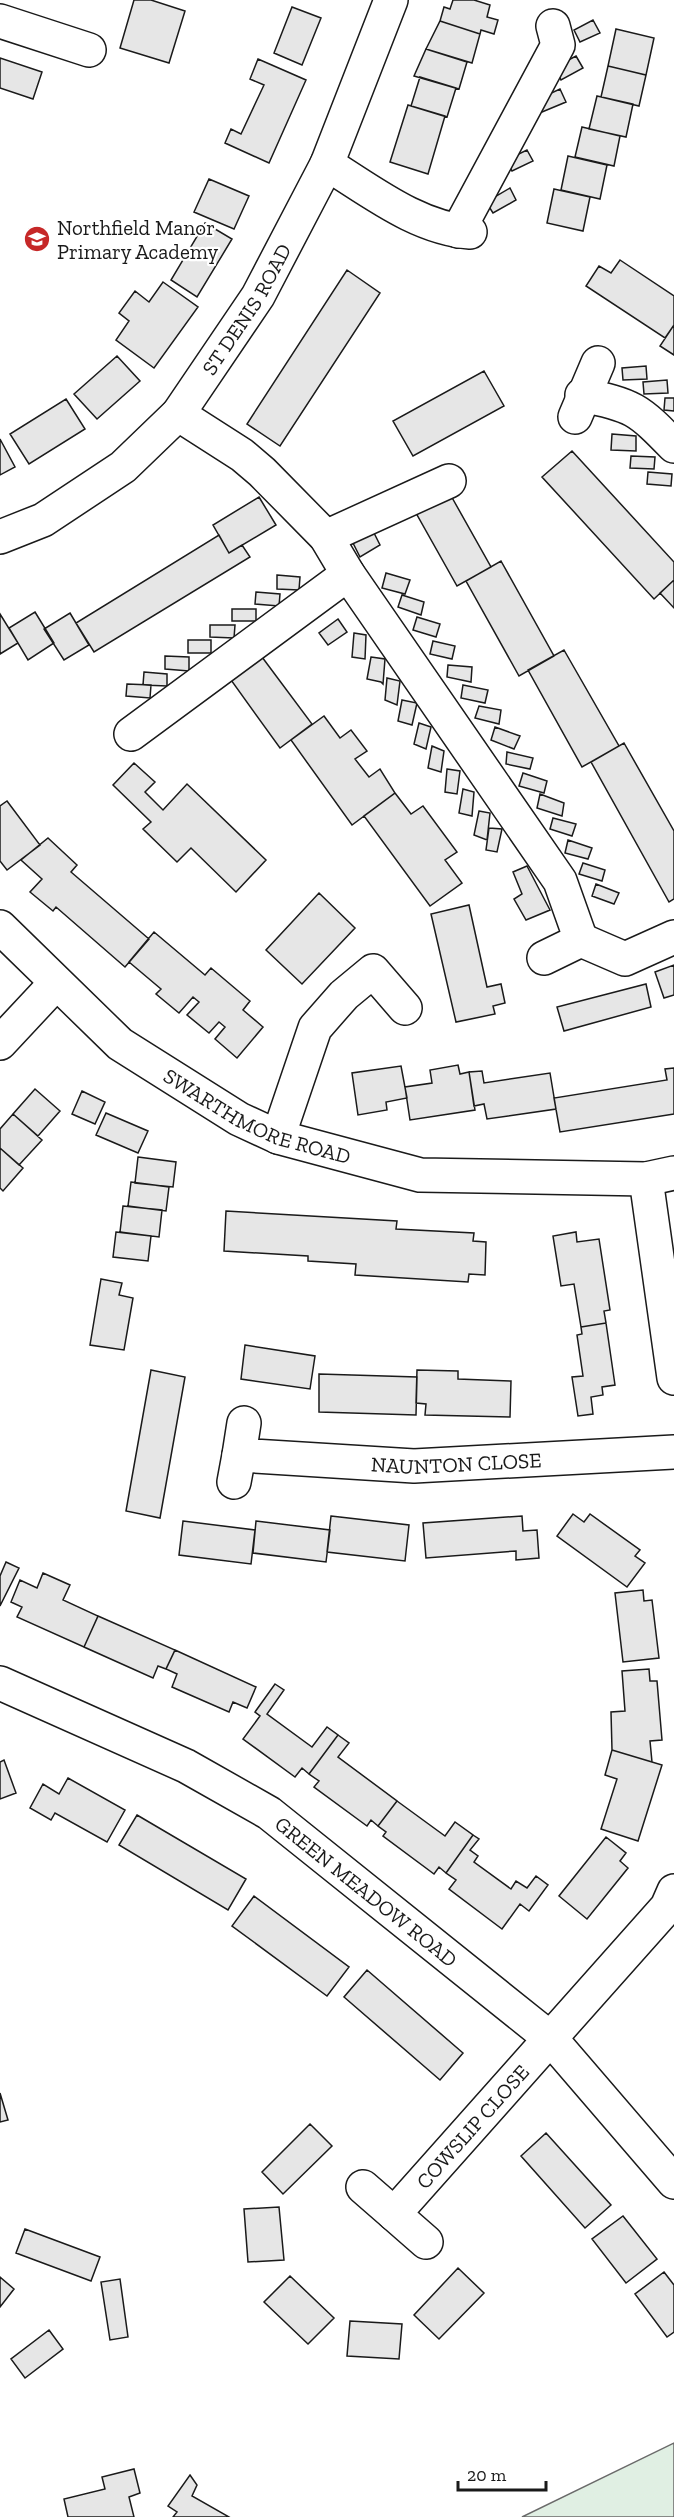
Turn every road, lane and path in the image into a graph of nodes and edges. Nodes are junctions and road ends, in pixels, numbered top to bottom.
1 (391, 0) edge
2 (0, 21) edge
3 (553, 26) dead end
4 (89, 50) dead end
5 (327, 164) junction
6 (598, 363) dead end
7 (178, 414) junction
8 (674, 446) edge
9 (449, 481) dead end
10 (0, 537) edge
11 (326, 537) junction
12 (348, 574) junction
13 (130, 734) dead end
14 (0, 927) edge
15 (674, 937) edge
16 (581, 940) junction
17 (544, 958) dead end
18 (56, 983) junction
19 (405, 1008) dead end
20 (0, 1043) edge
21 (278, 1137) junction
22 (660, 1176) edge
23 (674, 1378) edge
24 (674, 1452) edge
25 (239, 1454) dead end
26 (0, 1683) edge
27 (672, 1903) edge
28 (551, 2039) junction
29 (674, 2182) edge
30 (363, 2187) dead end
31 (394, 2214) junction
32 (426, 2242) dead end

1 - 5 street, ST DENIS ROAD
2 - 4 street
3 - 5 street
5 - 7 street, ST DENIS ROAD
6 - 8 street
7 - 10 street, ST DENIS ROAD
7 - 11 street
9 - 11 street
11 - 12 street
12 - 13 street
12 - 16 street
14 - 18 street, SWARTHMORE ROAD
15 - 16 street
16 - 17 street
18 - 20 street
18 - 21 street, SWARTHMORE ROAD
19 - 21 street
21 - 22 street, SWARTHMORE ROAD
22 - 23 street
24 - 25 street, NAUNTON CLOSE
26 - 28 street, GREEN MEADOW ROAD
27 - 28 street, COWSLIP CLOSE
28 - 29 street, GREEN MEADOW ROAD
28 - 31 street, COWSLIP CLOSE
30 - 31 street
31 - 32 street

